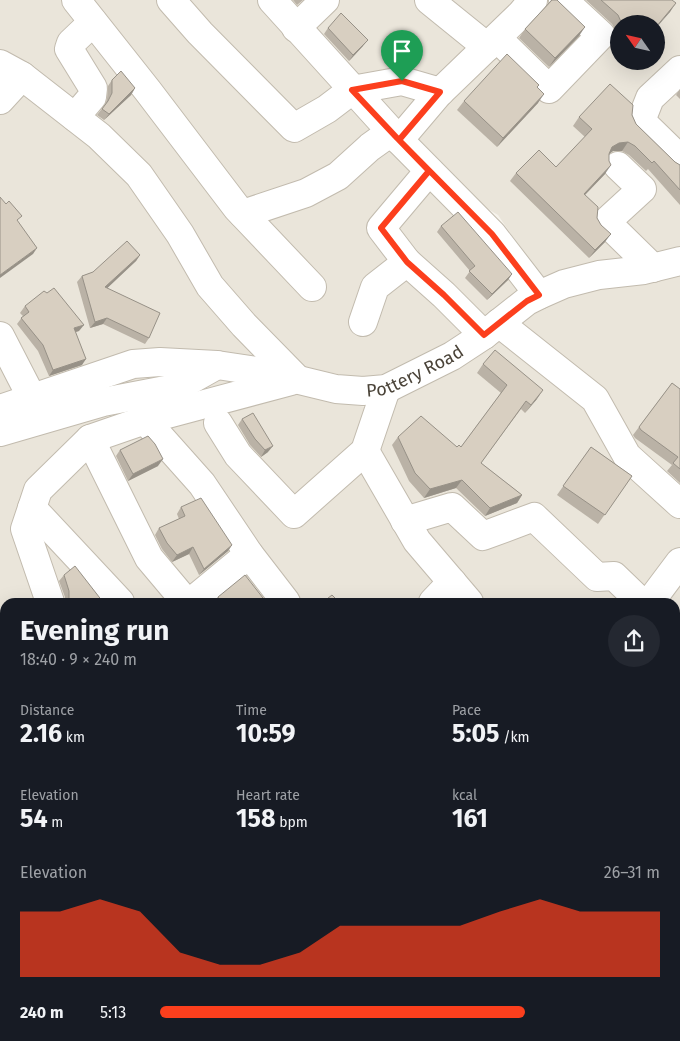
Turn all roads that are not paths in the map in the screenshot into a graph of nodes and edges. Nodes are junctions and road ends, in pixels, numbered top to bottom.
1 (76, 0) edge
2 (171, 0) edge
3 (272, 0) edge
4 (325, 0) edge
5 (429, 0) edge
6 (533, 0) edge
7 (563, 0) edge
8 (93, 22) junction
9 (296, 28) junction
10 (492, 42) junction
11 (11, 70) edge
12 (680, 70) edge
13 (352, 90) junction
14 (440, 92) junction
15 (0, 100) edge
16 (75, 117) junction
17 (395, 136) junction
18 (680, 159) edge
19 (618, 166) dead end
20 (429, 171) junction
21 (243, 214) junction
22 (680, 261) edge
23 (407, 262) junction
24 (653, 268) junction
25 (312, 287) dead end
26 (539, 295) junction
27 (363, 322) dead end
28 (492, 329) junction
29 (0, 336) edge
30 (217, 365) junction
31 (297, 379) junction
32 (386, 389) junction
33 (32, 398) junction
34 (0, 409) edge
35 (145, 420) junction
36 (218, 422) dead end
37 (0, 432) edge
38 (90, 439) junction
39 (364, 451) junction
40 (680, 504) edge
41 (32, 508) junction
42 (405, 522) junction
43 (249, 554) junction
44 (678, 568) edge
45 (452, 582) junction
46 (49, 598) edge
47 (116, 598) edge
48 (183, 598) edge
49 (196, 598) edge
50 (283, 598) edge
51 (437, 598) edge
52 (466, 598) edge
53 (637, 598) edge
54 (653, 598) edge

1 - 8 street
2 - 13 street
3 - 9 street
4 - 9 street
5 - 10 street
6 - 10 street
7 - 10 street
8 - 16 street
8 - 21 street
9 - 13 street
10 - 14 street
11 - 15 street
11 - 16 street
12 - 18 street
13 - 14 street
13 - 17 street
14 - 17 street
16 - 31 street
17 - 20 street
17 - 21 street
19 - 24 street
20 - 23 street
20 - 26 street
21 - 25 street
22 - 24 street, Pottery Road
23 - 27 street
23 - 28 street
24 - 26 street, Pottery Road
26 - 28 street, Pottery Road
28 - 32 street, Pottery Road
28 - 40 street
29 - 33 street
30 - 31 street, Pottery Road
30 - 33 street, Pottery Road
30 - 37 street
31 - 32 street, Pottery Road
31 - 35 street
32 - 39 street
33 - 34 street, Pottery Road
35 - 38 street
35 - 43 street
36 - 39 street
38 - 41 street
38 - 48 street
39 - 42 street
41 - 46 street
41 - 47 street
42 - 45 street
42 - 53 street
43 - 49 street
43 - 50 street
44 - 54 street
45 - 51 street
45 - 52 street

